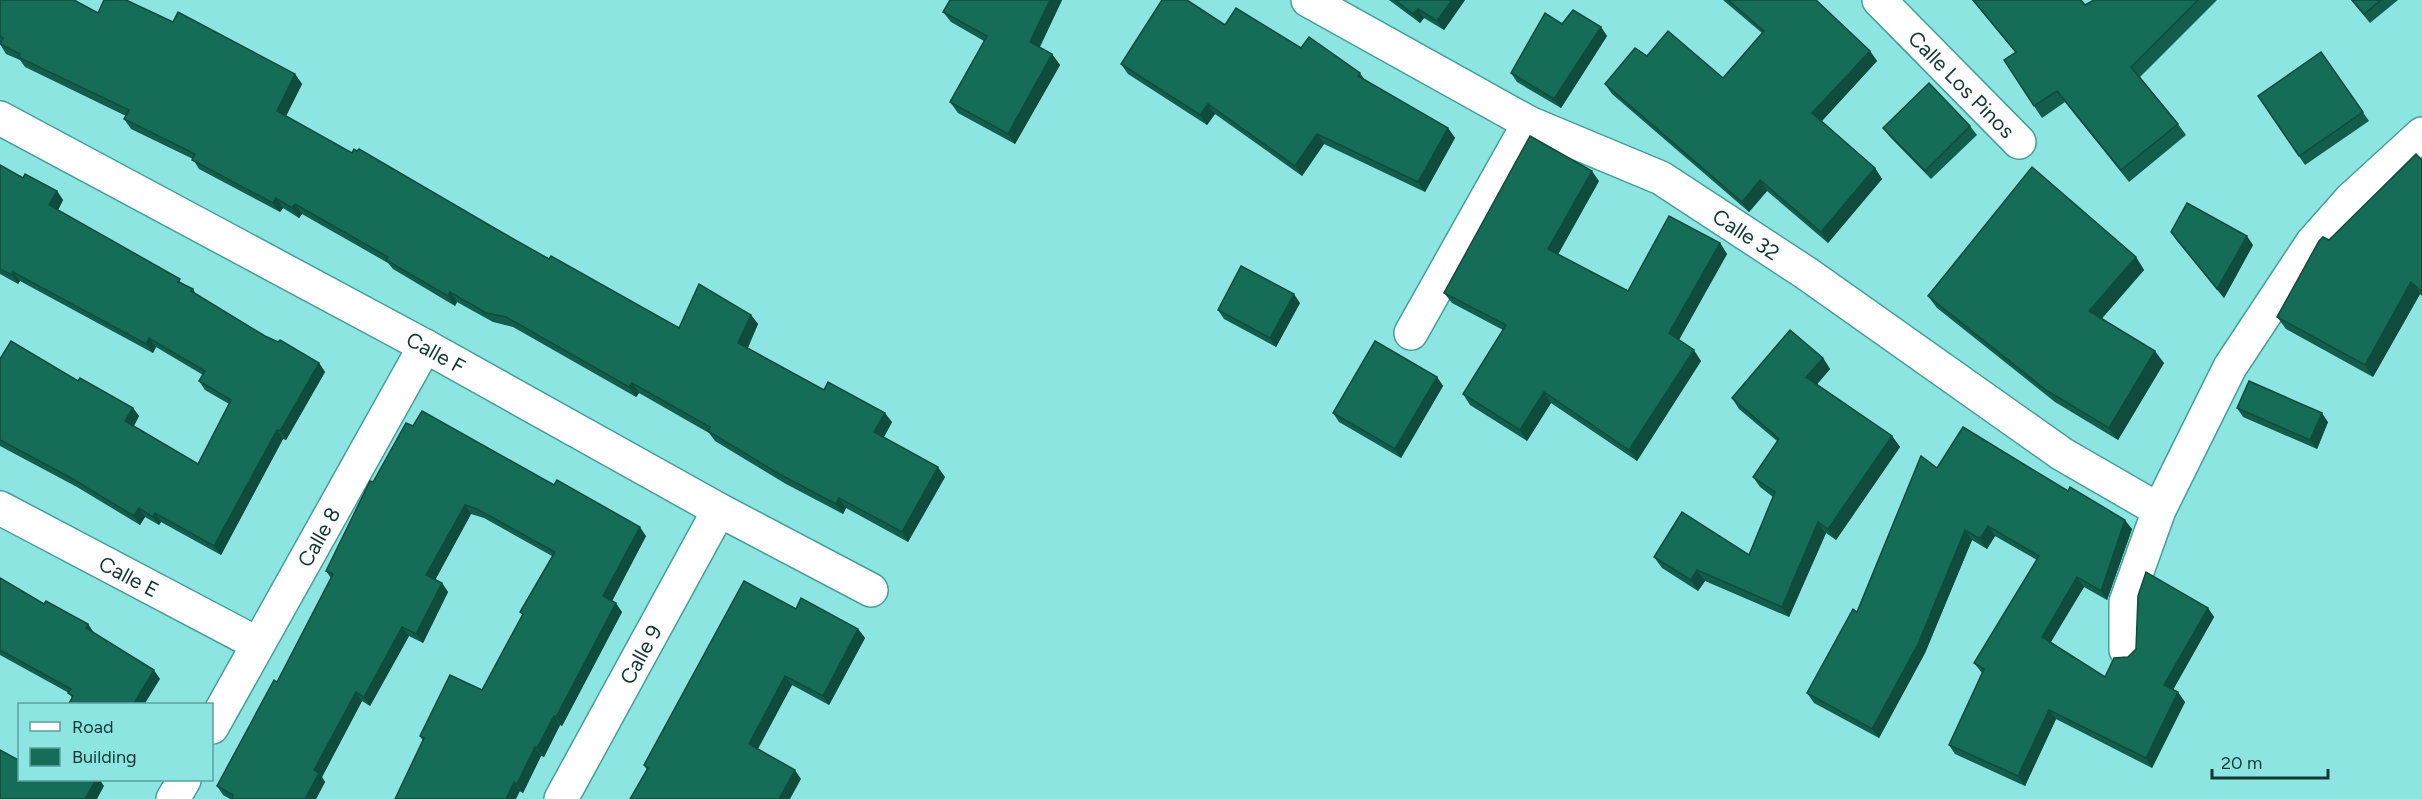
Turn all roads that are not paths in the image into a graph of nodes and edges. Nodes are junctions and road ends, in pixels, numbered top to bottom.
1 (1308, 0) edge
2 (1879, 0) edge
3 (0, 117) edge
4 (1529, 123) junction
5 (2422, 134) edge
6 (2019, 142) dead end
7 (1411, 333) dead end
8 (425, 346) junction
9 (0, 508) edge
10 (719, 510) junction
11 (2159, 510) junction
12 (871, 590) dead end
13 (256, 643) junction
14 (2126, 650) dead end
15 (213, 725) edge
16 (183, 781) edge
17 (173, 799) edge
18 (561, 799) edge

1 - 4 street, Calle 32
2 - 6 street, Calle Los Pinos
3 - 8 street, Calle F
4 - 7 street
4 - 11 street, Calle 32
5 - 11 street
8 - 10 street, Calle F
8 - 13 street, Calle 8
9 - 13 street, Calle E
10 - 12 street, Calle F
10 - 18 street, Calle 9
11 - 14 street
13 - 15 street, Calle 8
16 - 17 street

